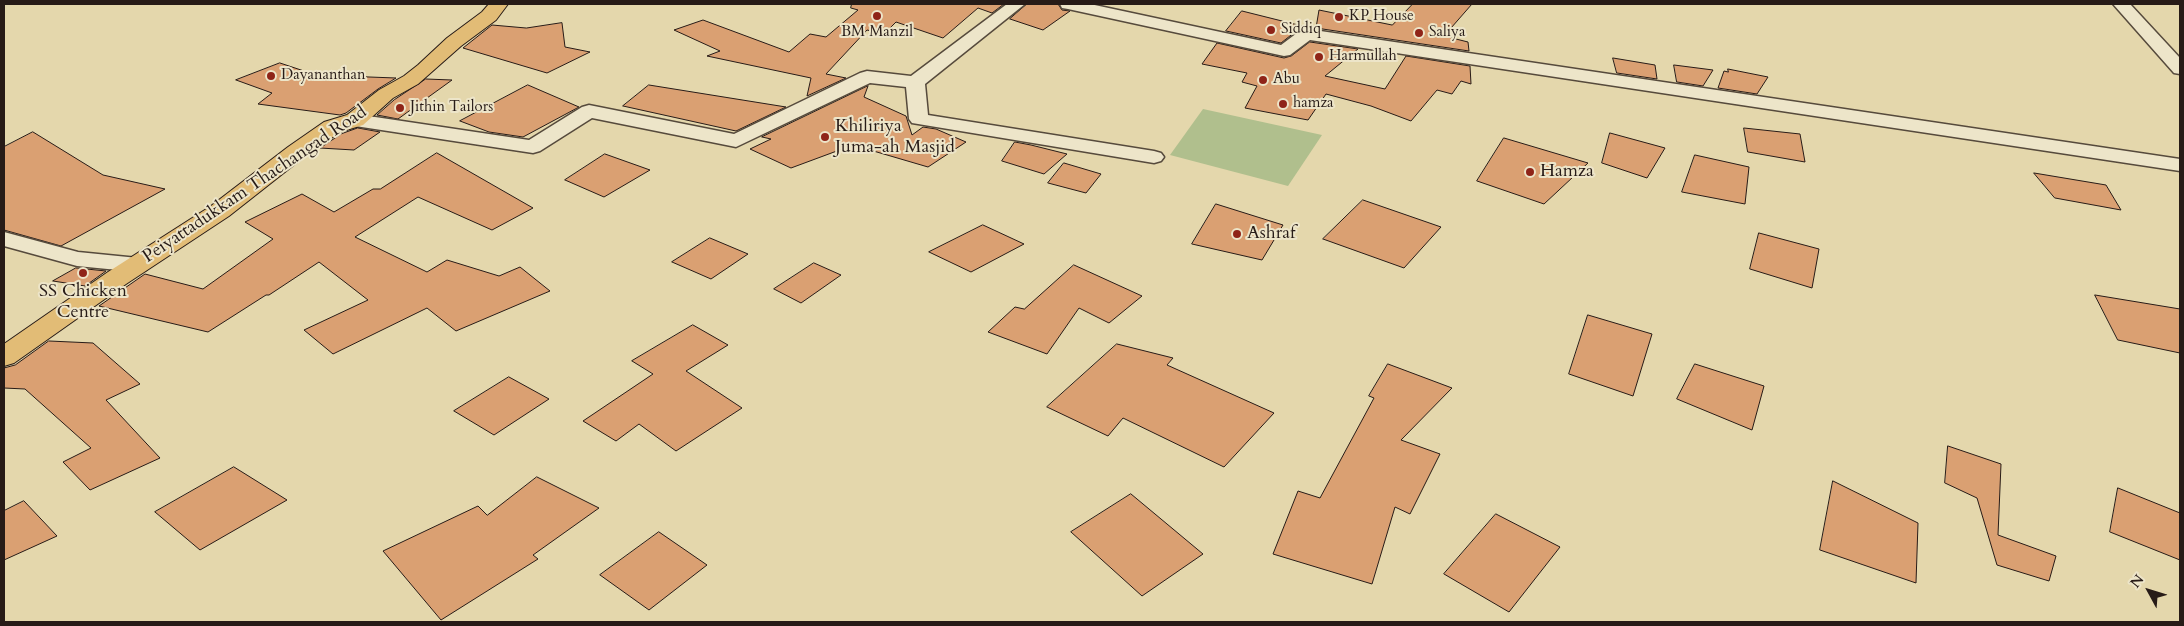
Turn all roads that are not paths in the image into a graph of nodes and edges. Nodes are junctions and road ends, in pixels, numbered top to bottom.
1 (499, 4) edge
2 (1017, 4) edge
3 (1068, 4) edge
4 (2121, 4) edge
5 (2180, 69) edge
6 (915, 82) junction
7 (355, 120) junction
8 (1154, 157) dead end
9 (2180, 165) edge
10 (4, 239) edge
11 (138, 265) junction
12 (4, 357) edge

1 - 7 main road, Peiyattadukkam Thachangad Road
2 - 6 street
3 - 9 street
4 - 5 street
6 - 7 street
6 - 8 street
7 - 11 main road, Peiyattadukkam Thachangad Road
10 - 11 street
11 - 12 main road, Peiyattadukkam Thachangad Road

